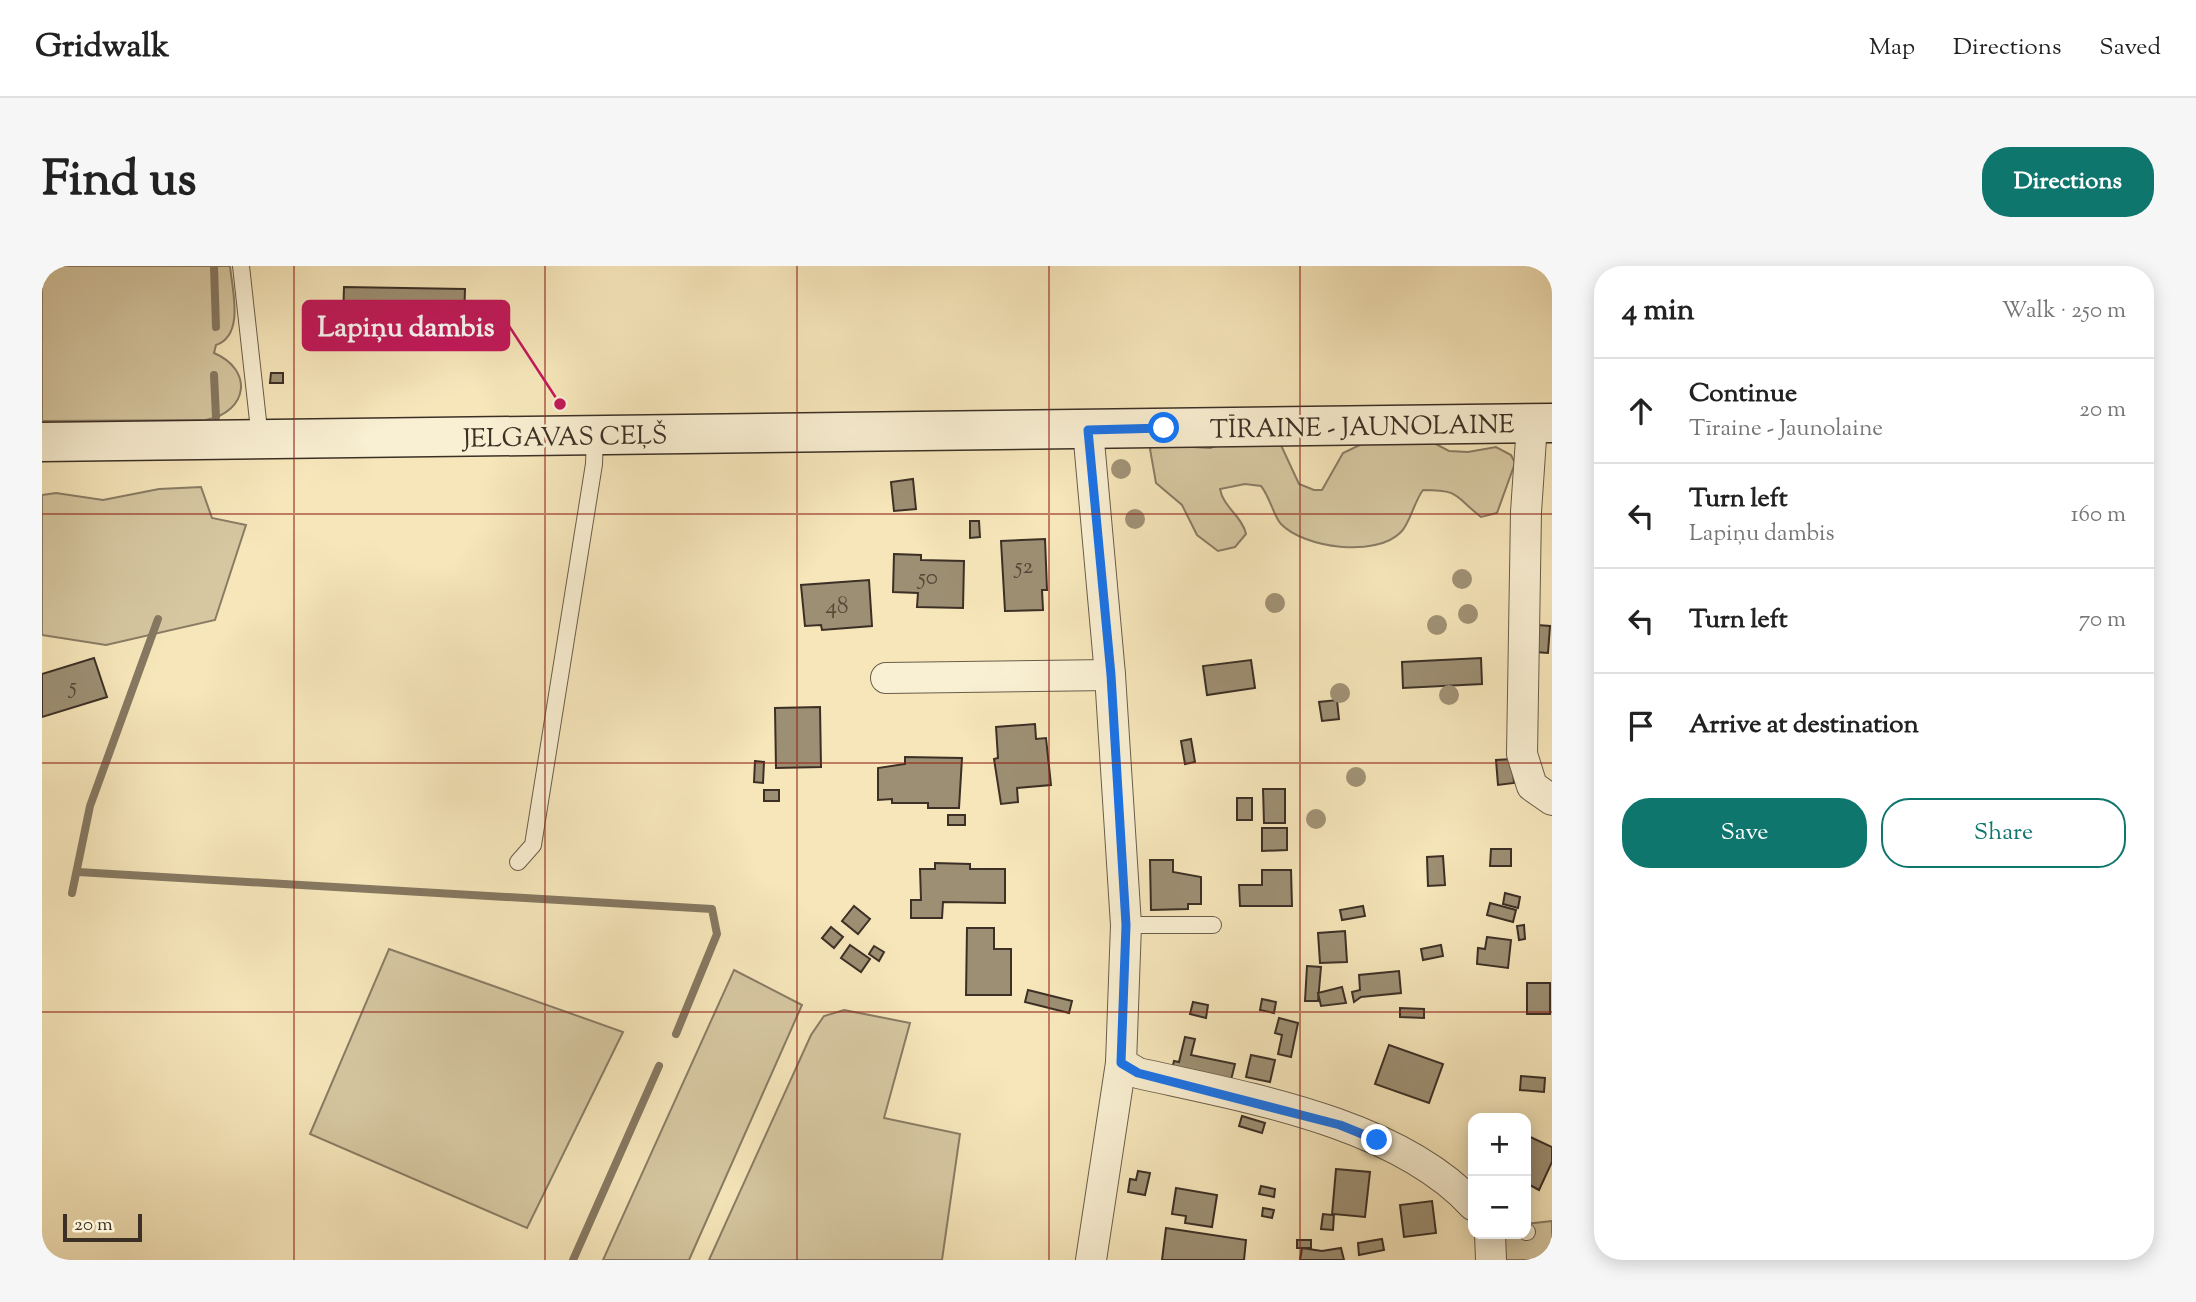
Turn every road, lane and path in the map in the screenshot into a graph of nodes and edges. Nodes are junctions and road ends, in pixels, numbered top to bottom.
1 (241, 266) edge
2 (1542, 424) edge
3 (1088, 430) junction
4 (595, 435) junction
5 (260, 439) junction
6 (42, 442) edge
7 (1111, 675) junction
8 (886, 677) dead end
9 (1552, 800) edge
10 (518, 862) dead end
11 (1126, 925) junction
12 (1213, 925) dead end
13 (1121, 1063) junction
14 (1468, 1200) edge
15 (1091, 1260) edge

1 - 5 lane
2 - 3 main road, TĪRAINE - JAUNOLAINE
2 - 9 street
3 - 4 main road, JELGAVAS CEĻŠ
3 - 7 street
4 - 5 main road, JELGAVAS CEĻŠ
4 - 10 lane
5 - 6 main road, JELGAVAS CEĻŠ
7 - 8 street
7 - 11 street
11 - 12 lane
11 - 13 street
13 - 14 street
13 - 15 street

